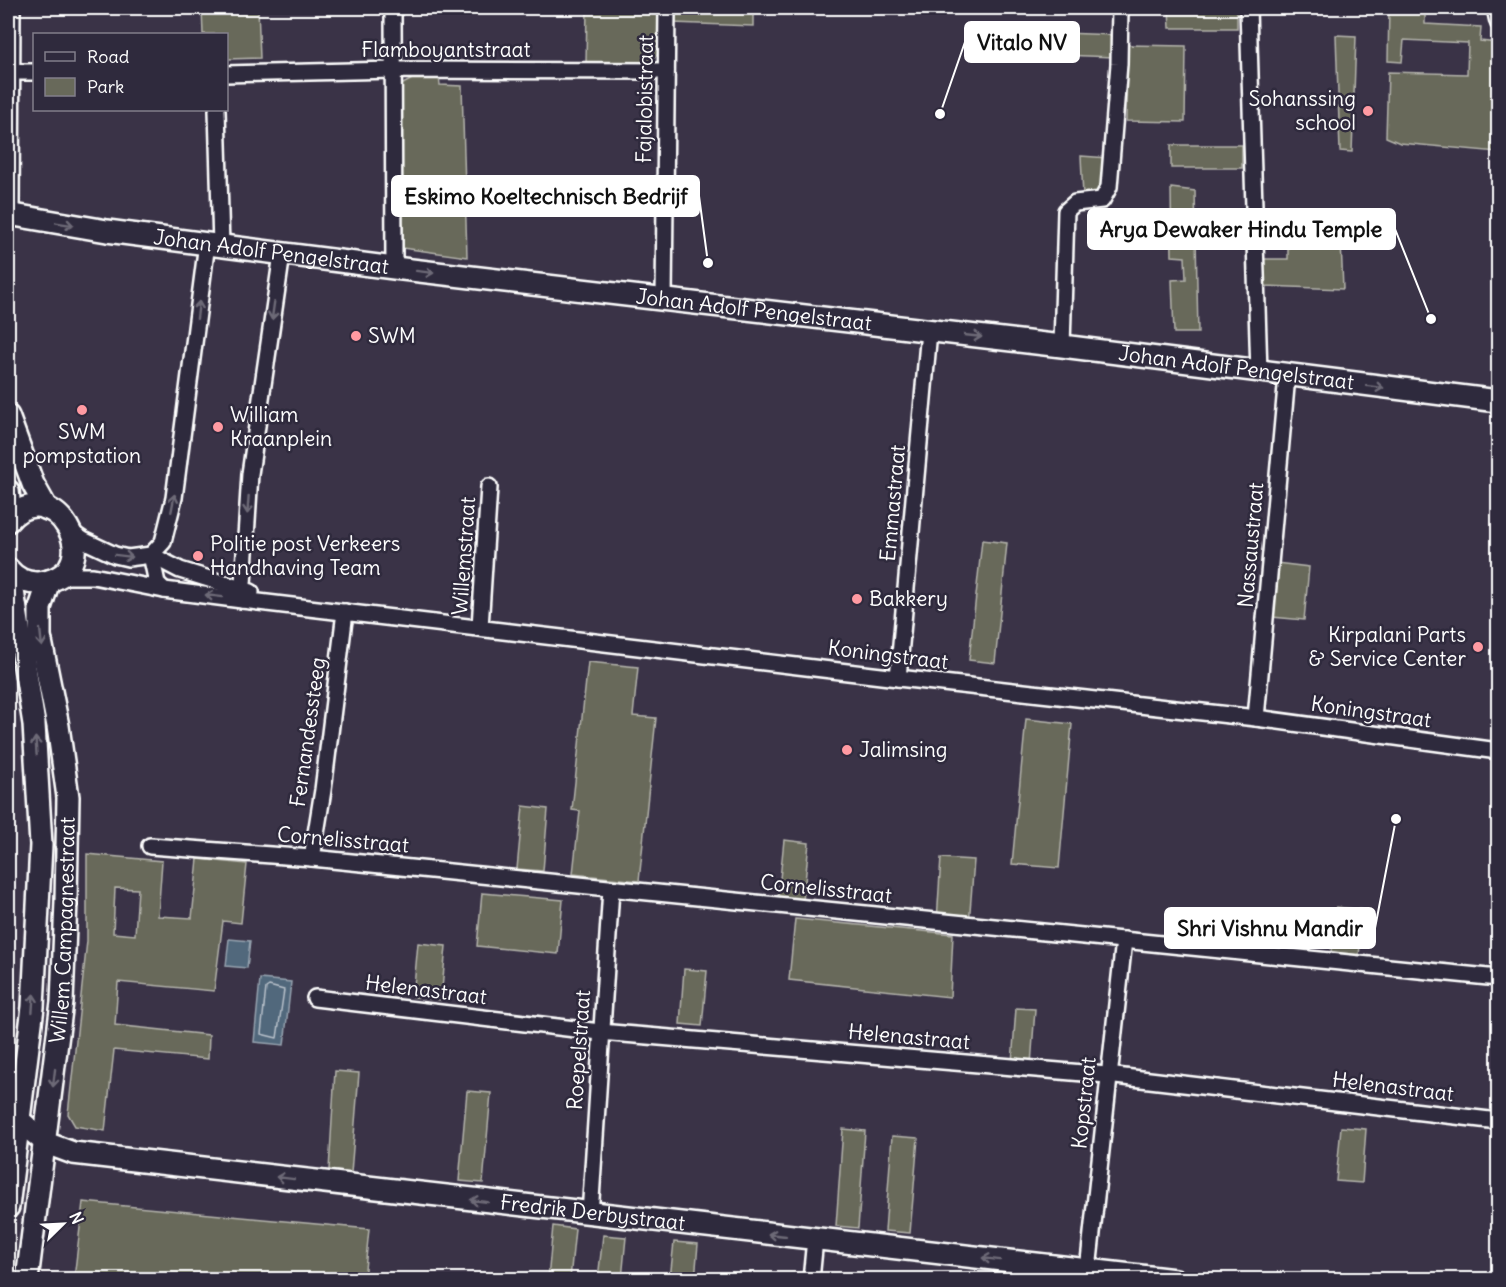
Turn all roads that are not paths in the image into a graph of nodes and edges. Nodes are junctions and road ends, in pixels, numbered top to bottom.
1 (12, 8) edge
2 (393, 8) edge
3 (667, 8) edge
4 (1120, 8) edge
5 (1248, 8) edge
6 (1495, 8) edge
7 (1498, 22) edge
8 (394, 70) junction
9 (666, 71) junction
10 (11, 72) junction
11 (33, 72) edge
12 (228, 74) edge
13 (217, 111) edge
14 (9, 215) edge
15 (214, 244) junction
16 (282, 254) junction
17 (394, 268) junction
18 (664, 299) junction
19 (929, 331) junction
20 (1062, 346) junction
21 (1259, 373) junction
22 (1287, 376) junction
23 (1498, 401) edge
24 (8, 416) edge
25 (489, 487) dead end
26 (8, 491) edge
27 (47, 509) junction
28 (9, 519) edge
29 (72, 532) junction
30 (151, 555) junction
31 (9, 571) edge
32 (54, 579) junction
33 (164, 590) junction
34 (242, 594) junction
35 (345, 612) junction
36 (480, 627) junction
37 (898, 678) junction
38 (1256, 717) junction
39 (1498, 751) edge
40 (150, 846) dead end
41 (312, 858) junction
42 (611, 889) junction
43 (1124, 940) junction
44 (1498, 978) edge
45 (315, 998) dead end
46 (600, 1032) junction
47 (1107, 1075) junction
48 (20, 1121) junction
49 (1498, 1121) edge
50 (46, 1143) junction
51 (8, 1207) edge
52 (590, 1215) junction
53 (815, 1239) junction
54 (1088, 1270) junction
55 (27, 1280) edge
56 (811, 1280) edge
57 (1175, 1280) edge

1 - 10 street
2 - 8 street
3 - 9 street, Fajalobistraat
4 - 20 street
5 - 21 street
6 - 7 street
8 - 9 street, Flamboyantstraat
8 - 12 street, Flamboyantstraat
8 - 17 street
9 - 18 street, Fajalobistraat
10 - 11 street
10 - 14 street
13 - 15 street
14 -> 15 main road, Johan Adolf Pengelstraat
15 - 16 main road, Johan Adolf Pengelstraat
30 -> 15 street
16 - 17 main road, Johan Adolf Pengelstraat
16 -> 34 street
17 -> 18 main road, Johan Adolf Pengelstraat
18 - 19 main road, Johan Adolf Pengelstraat
19 -> 20 main road, Johan Adolf Pengelstraat
19 - 37 street, Emmastraat
20 - 21 main road, Johan Adolf Pengelstraat
21 - 22 main road, Johan Adolf Pengelstraat
22 -> 23 main road, Johan Adolf Pengelstraat
22 - 38 street, Nassaustraat
24 - 27 main road
25 - 36 street, Willemstraat
26 - 28 main road
27 - 28 main road
27 - 29 main road
29 -> 30 street
29 - 32 main road, Willem Campagnestraat
30 - 33 street
30 - 34 street, Koningstraat
31 - 32 main road
48 -> 31 main road, Willem Campagnestraat
32 - 33 street, Koningstraat
32 -> 50 main road, Willem Campagnestraat
34 -> 33 street, Koningstraat
34 - 35 street, Koningstraat
35 - 36 street, Koningstraat
35 - 41 street, Fernandessteeg
36 - 37 street, Koningstraat
37 - 38 street, Koningstraat
38 - 39 street, Koningstraat
40 - 41 street, Cornelisstraat
41 - 42 street, Cornelisstraat
42 - 43 street, Cornelisstraat
42 - 46 street, Roepelstraat
43 - 44 street, Cornelisstraat
43 - 47 street, Kopstraat
45 - 46 street, Helenastraat
46 - 47 street, Helenastraat
46 - 52 street, Roepelstraat
47 - 49 street, Helenastraat
47 - 54 street, Kopstraat
48 - 50 main road, Fredrik Derbystraat
48 - 51 main road, Willem Campagnestraat
52 -> 50 main road, Fredrik Derbystraat
50 - 55 main road, Willem Campagnestraat
53 -> 52 main road, Fredrik Derbystraat
54 -> 53 main road, Fredrik Derbystraat
53 - 56 street
54 - 57 main road, Fredrik Derbystraat

